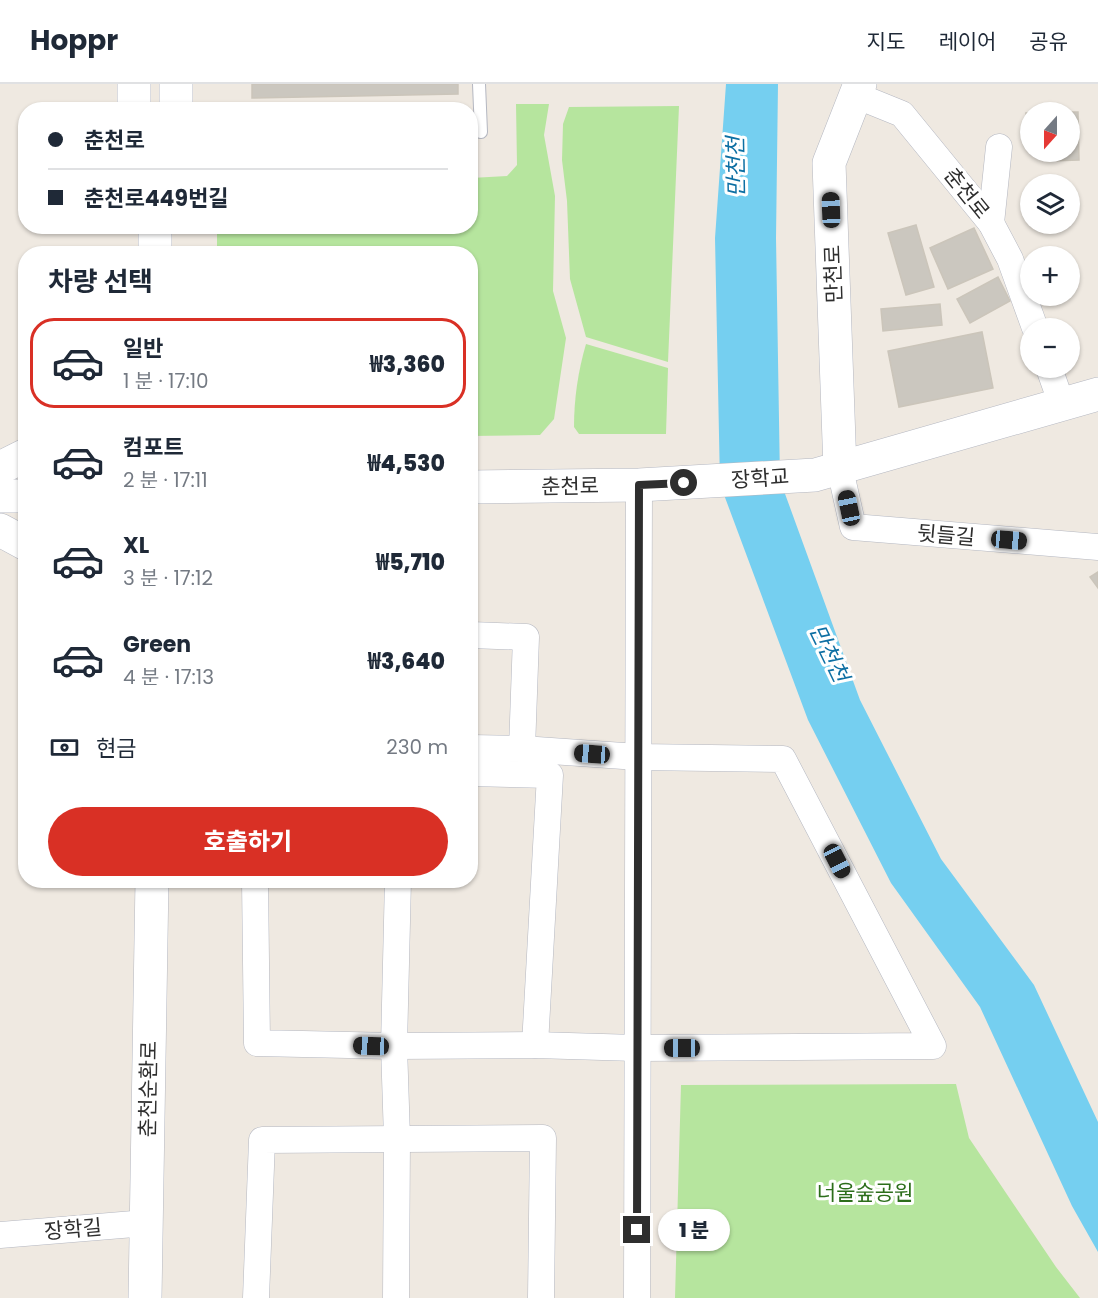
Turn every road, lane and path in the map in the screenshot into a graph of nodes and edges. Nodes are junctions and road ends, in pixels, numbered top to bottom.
1 (134, 84) edge
2 (176, 84) edge
3 (479, 84) edge
4 (857, 90) edge
5 (134, 102) edge
6 (176, 102) edge
7 (481, 132) dead end
8 (999, 147) dead end
9 (991, 223) junction
10 (1031, 318) edge
11 (1052, 378) edge
12 (1098, 394) edge
13 (1062, 405) junction
14 (18, 459) edge
15 (0, 468) edge
16 (828, 472) junction
17 (706, 482) joint
18 (639, 485) junction
19 (478, 487) edge
20 (0, 496) edge
21 (18, 496) edge
22 (0, 530) edge
23 (18, 540) edge
24 (1098, 547) edge
25 (478, 635) edge
26 (478, 748) edge
27 (522, 749) junction
28 (638, 757) junction
29 (478, 772) edge
30 (152, 888) edge
31 (255, 888) edge
32 (398, 888) edge
33 (535, 1045) junction
34 (394, 1046) junction
35 (636, 1048) junction
36 (397, 1138) junction
37 (146, 1223) junction
38 (0, 1235) edge
39 (145, 1298) edge
40 (256, 1298) edge
41 (396, 1298) edge
42 (541, 1298) edge
43 (637, 1298) edge

1 - 5 street
2 - 6 street
3 - 7 lane
4 - 9 street, 춘천로
4 - 16 street, 만천로
8 - 9 street
9 - 10 street, 춘천로
11 - 13 street
12 - 13 street
13 - 16 street
14 - 15 street
16 - 17 street, 장학교
16 - 24 street, 뒷들길
17 - 18 street, 춘천로
18 - 19 street, 춘천로
18 - 28 street
20 - 21 street
22 - 23 street
25 - 27 street
26 - 27 street
27 - 28 street
28 - 35 street
28 - 35 street
29 - 33 street
30 - 37 street, 춘천순환로
31 - 34 street
32 - 34 street
33 - 34 street
33 - 35 street
34 - 36 street
35 - 43 street
36 - 40 street
36 - 41 street
36 - 42 street
37 - 38 street, 장학길
37 - 39 street, 춘천순환로

